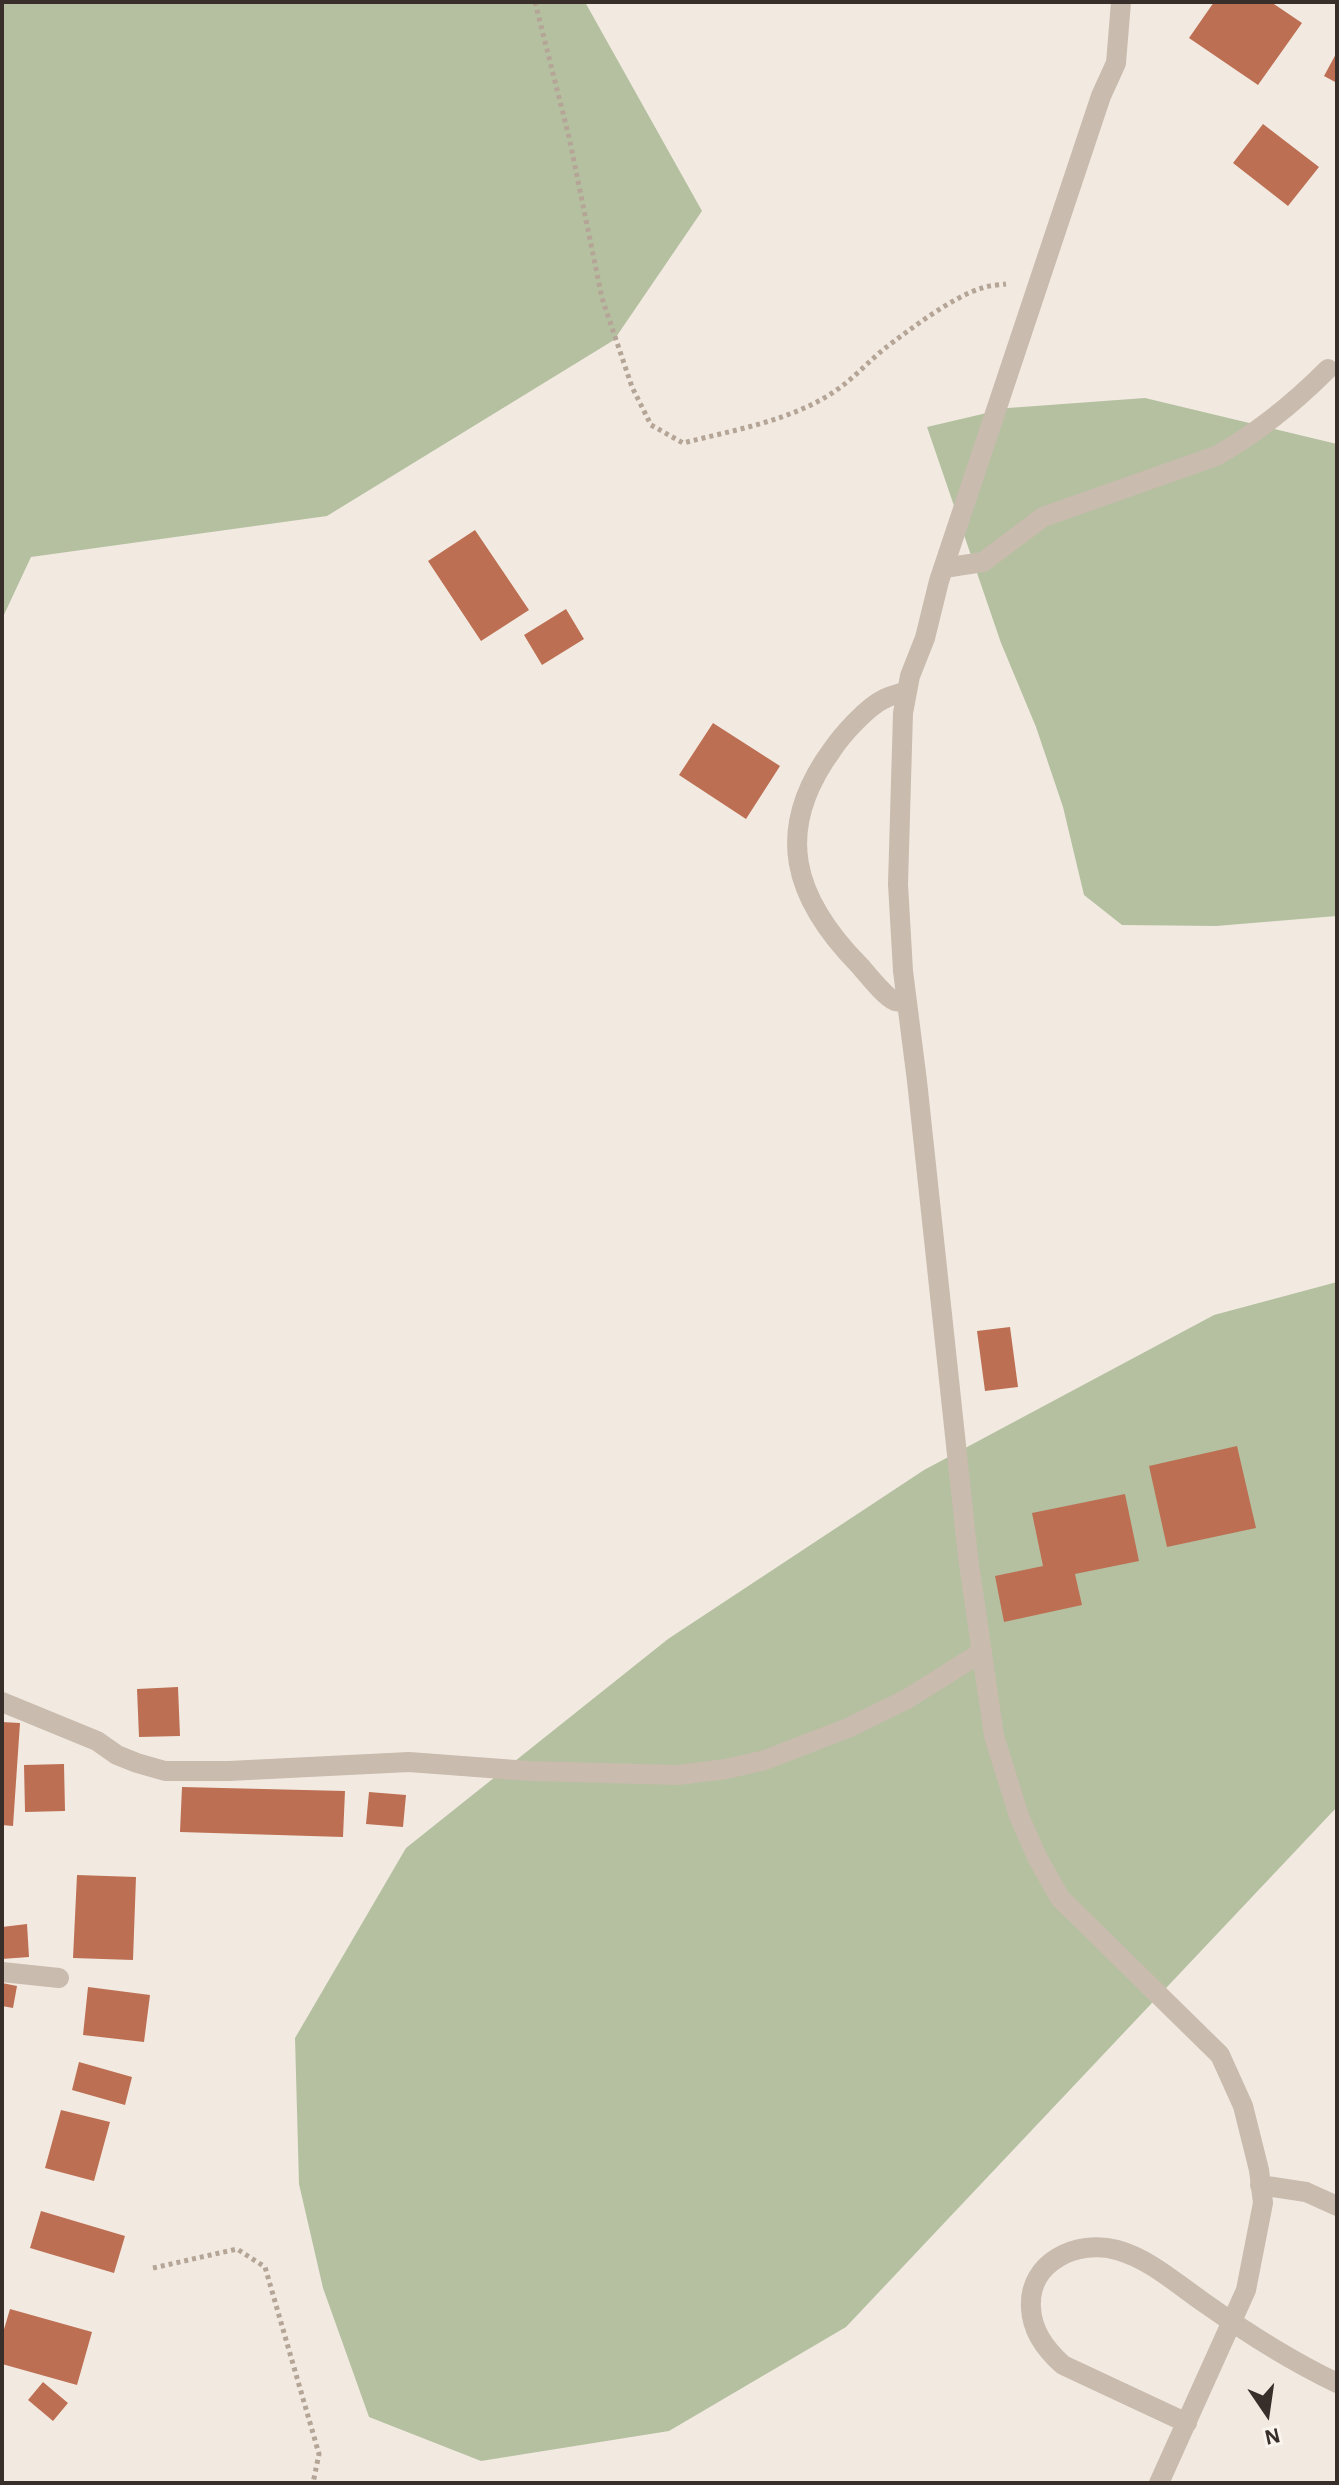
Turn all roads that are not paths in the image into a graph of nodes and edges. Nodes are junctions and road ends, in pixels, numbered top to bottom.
1 (1121, 2) edge
2 (1328, 369) dead end
3 (944, 568) junction
4 (907, 691) junction
5 (907, 1002) junction
6 (982, 1652) junction
7 (2, 1702) edge
8 (2, 1972) edge
9 (59, 1978) dead end
10 (1260, 2185) junction
11 (1337, 2206) edge
12 (1232, 2321) junction
13 (1337, 2383) edge
14 (1187, 2423) junction
15 (1159, 2483) edge

1 - 3 street
2 - 3 street
3 - 4 street
4 - 5 street
4 - 5 street
5 - 6 street
6 - 7 street
6 - 10 street
8 - 9 street
10 - 11 street
10 - 12 street
12 - 13 street
12 - 14 street
12 - 14 street
14 - 15 street

